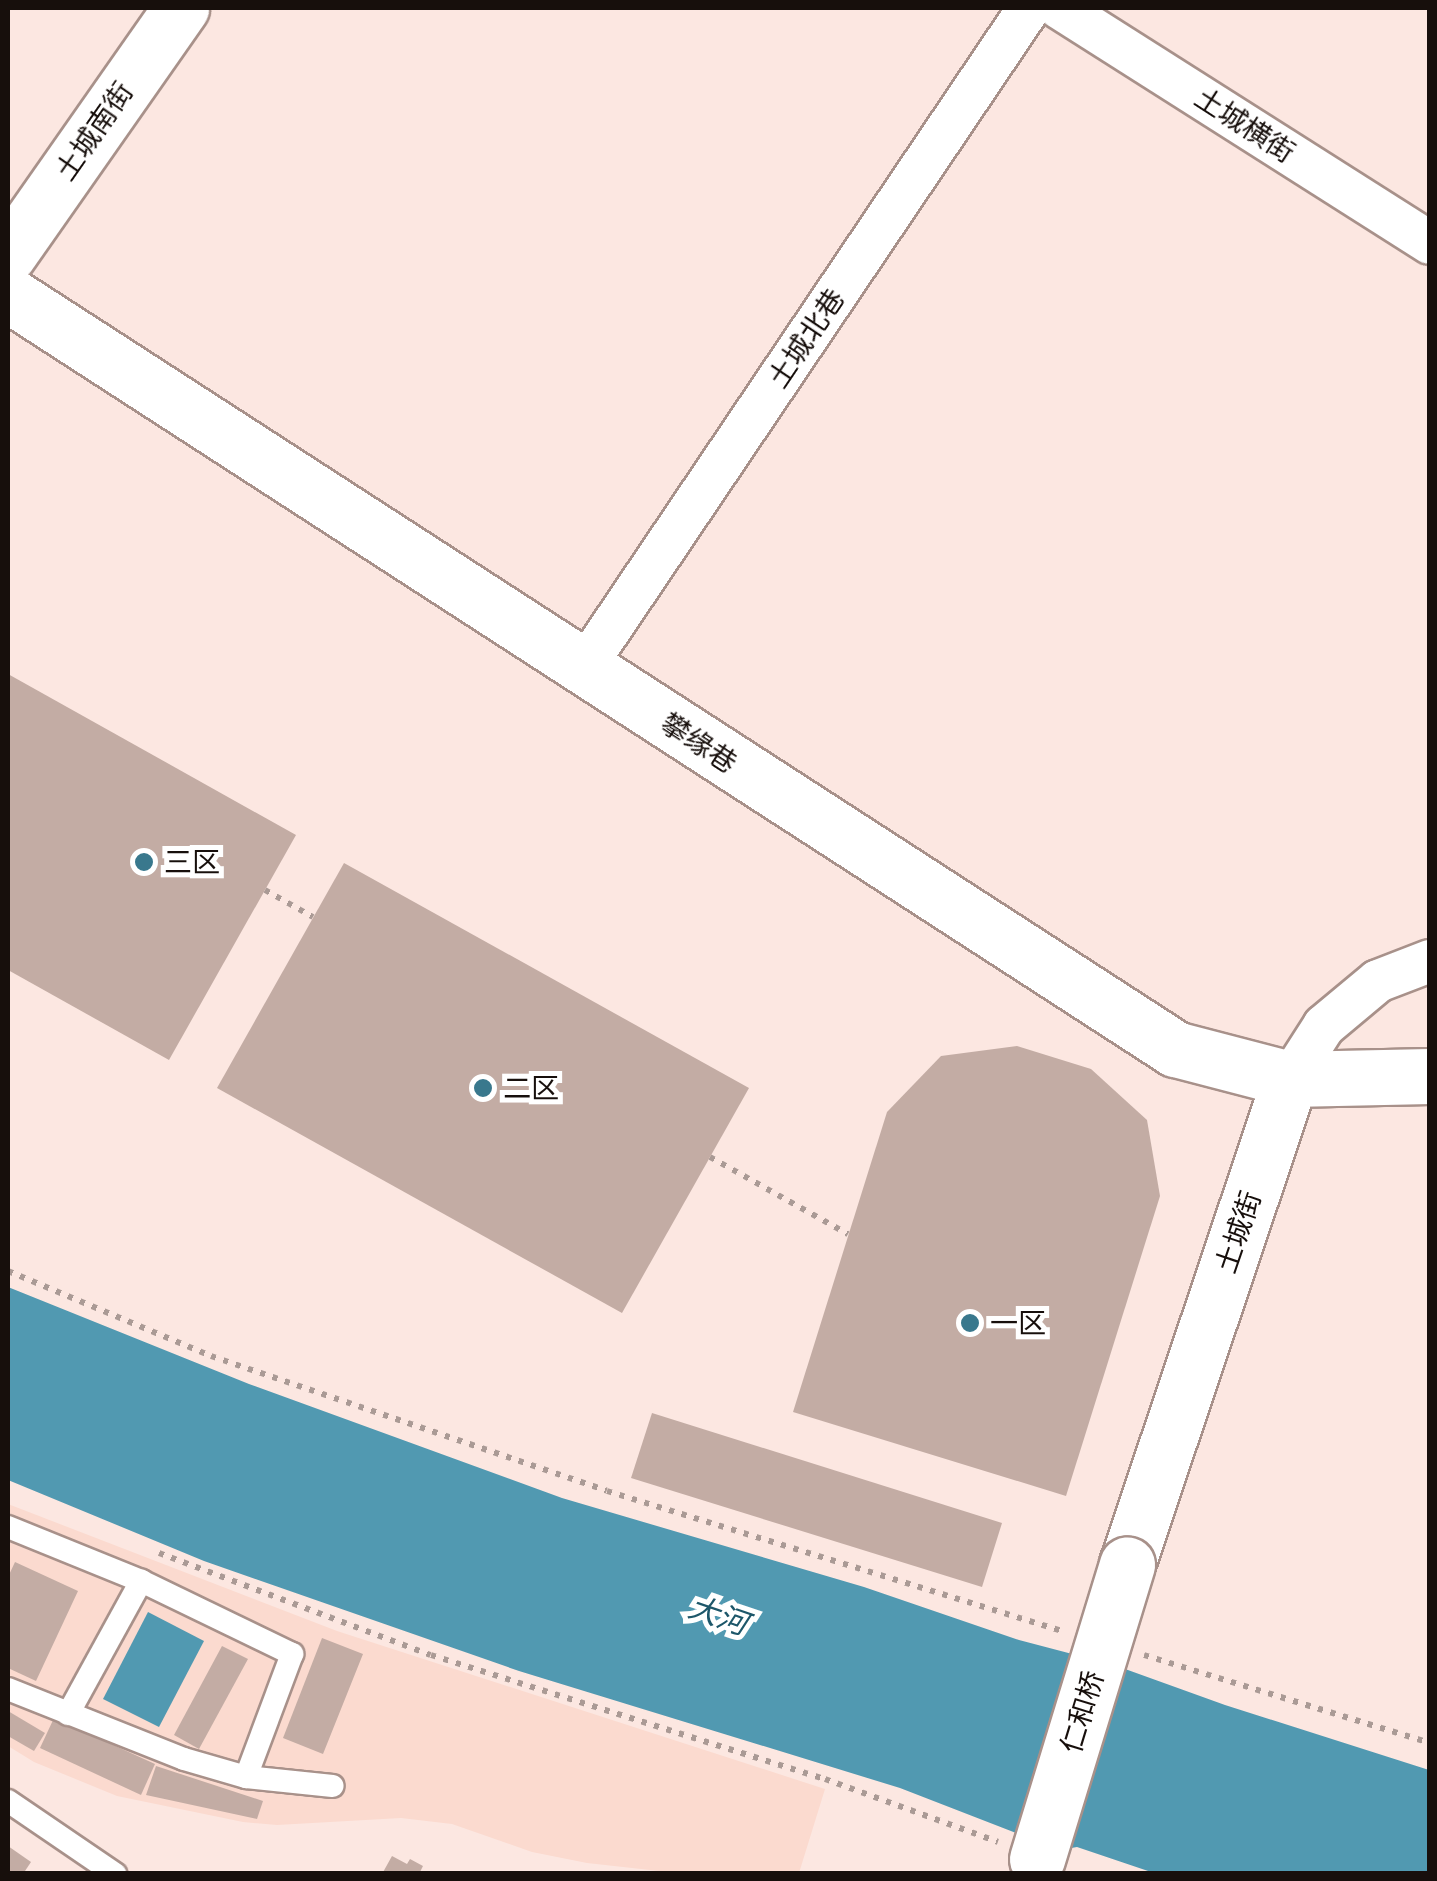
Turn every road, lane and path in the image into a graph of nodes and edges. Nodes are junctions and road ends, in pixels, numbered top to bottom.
1 (182, 8) edge
2 (1028, 8) edge
3 (1060, 8) edge
4 (1430, 243) edge
5 (8, 255) edge
6 (8, 294) edge
7 (583, 669) junction
8 (265, 890) dead end
9 (313, 917) dead end
10 (1430, 960) edge
11 (1430, 1076) edge
12 (1290, 1079) junction
13 (710, 1157) dead end
14 (848, 1234) dead end
15 (8, 1271) edge
16 (8, 1528) edge
17 (140, 1546) dead end
18 (1126, 1564) joint
19 (141, 1581) junction
20 (1079, 1636) dead end
21 (1136, 1653) dead end
22 (8, 1689) edge
23 (68, 1714) junction
24 (1430, 1744) edge
25 (246, 1777) junction
26 (333, 1786) dead end
27 (8, 1801) edge
28 (1026, 1859) edge
29 (115, 1874) edge

1 - 5 street, 土城南街
2 - 7 street, 土城北巷
3 - 4 street, 土城横街
6 - 7 street, 攀缘巷
7 - 12 street, 攀缘巷
8 - 9 path
10 - 12 street, 土城街
11 - 12 street, 攀缘巷
12 - 18 street, 土城街
13 - 14 path
15 - 20 path
16 - 19 lane
17 - 28 path
18 - 28 street, 仁和桥, bridge
19 - 23 lane
19 - 25 lane
21 - 24 path
22 - 23 lane
23 - 25 lane
25 - 26 lane
27 - 29 lane

